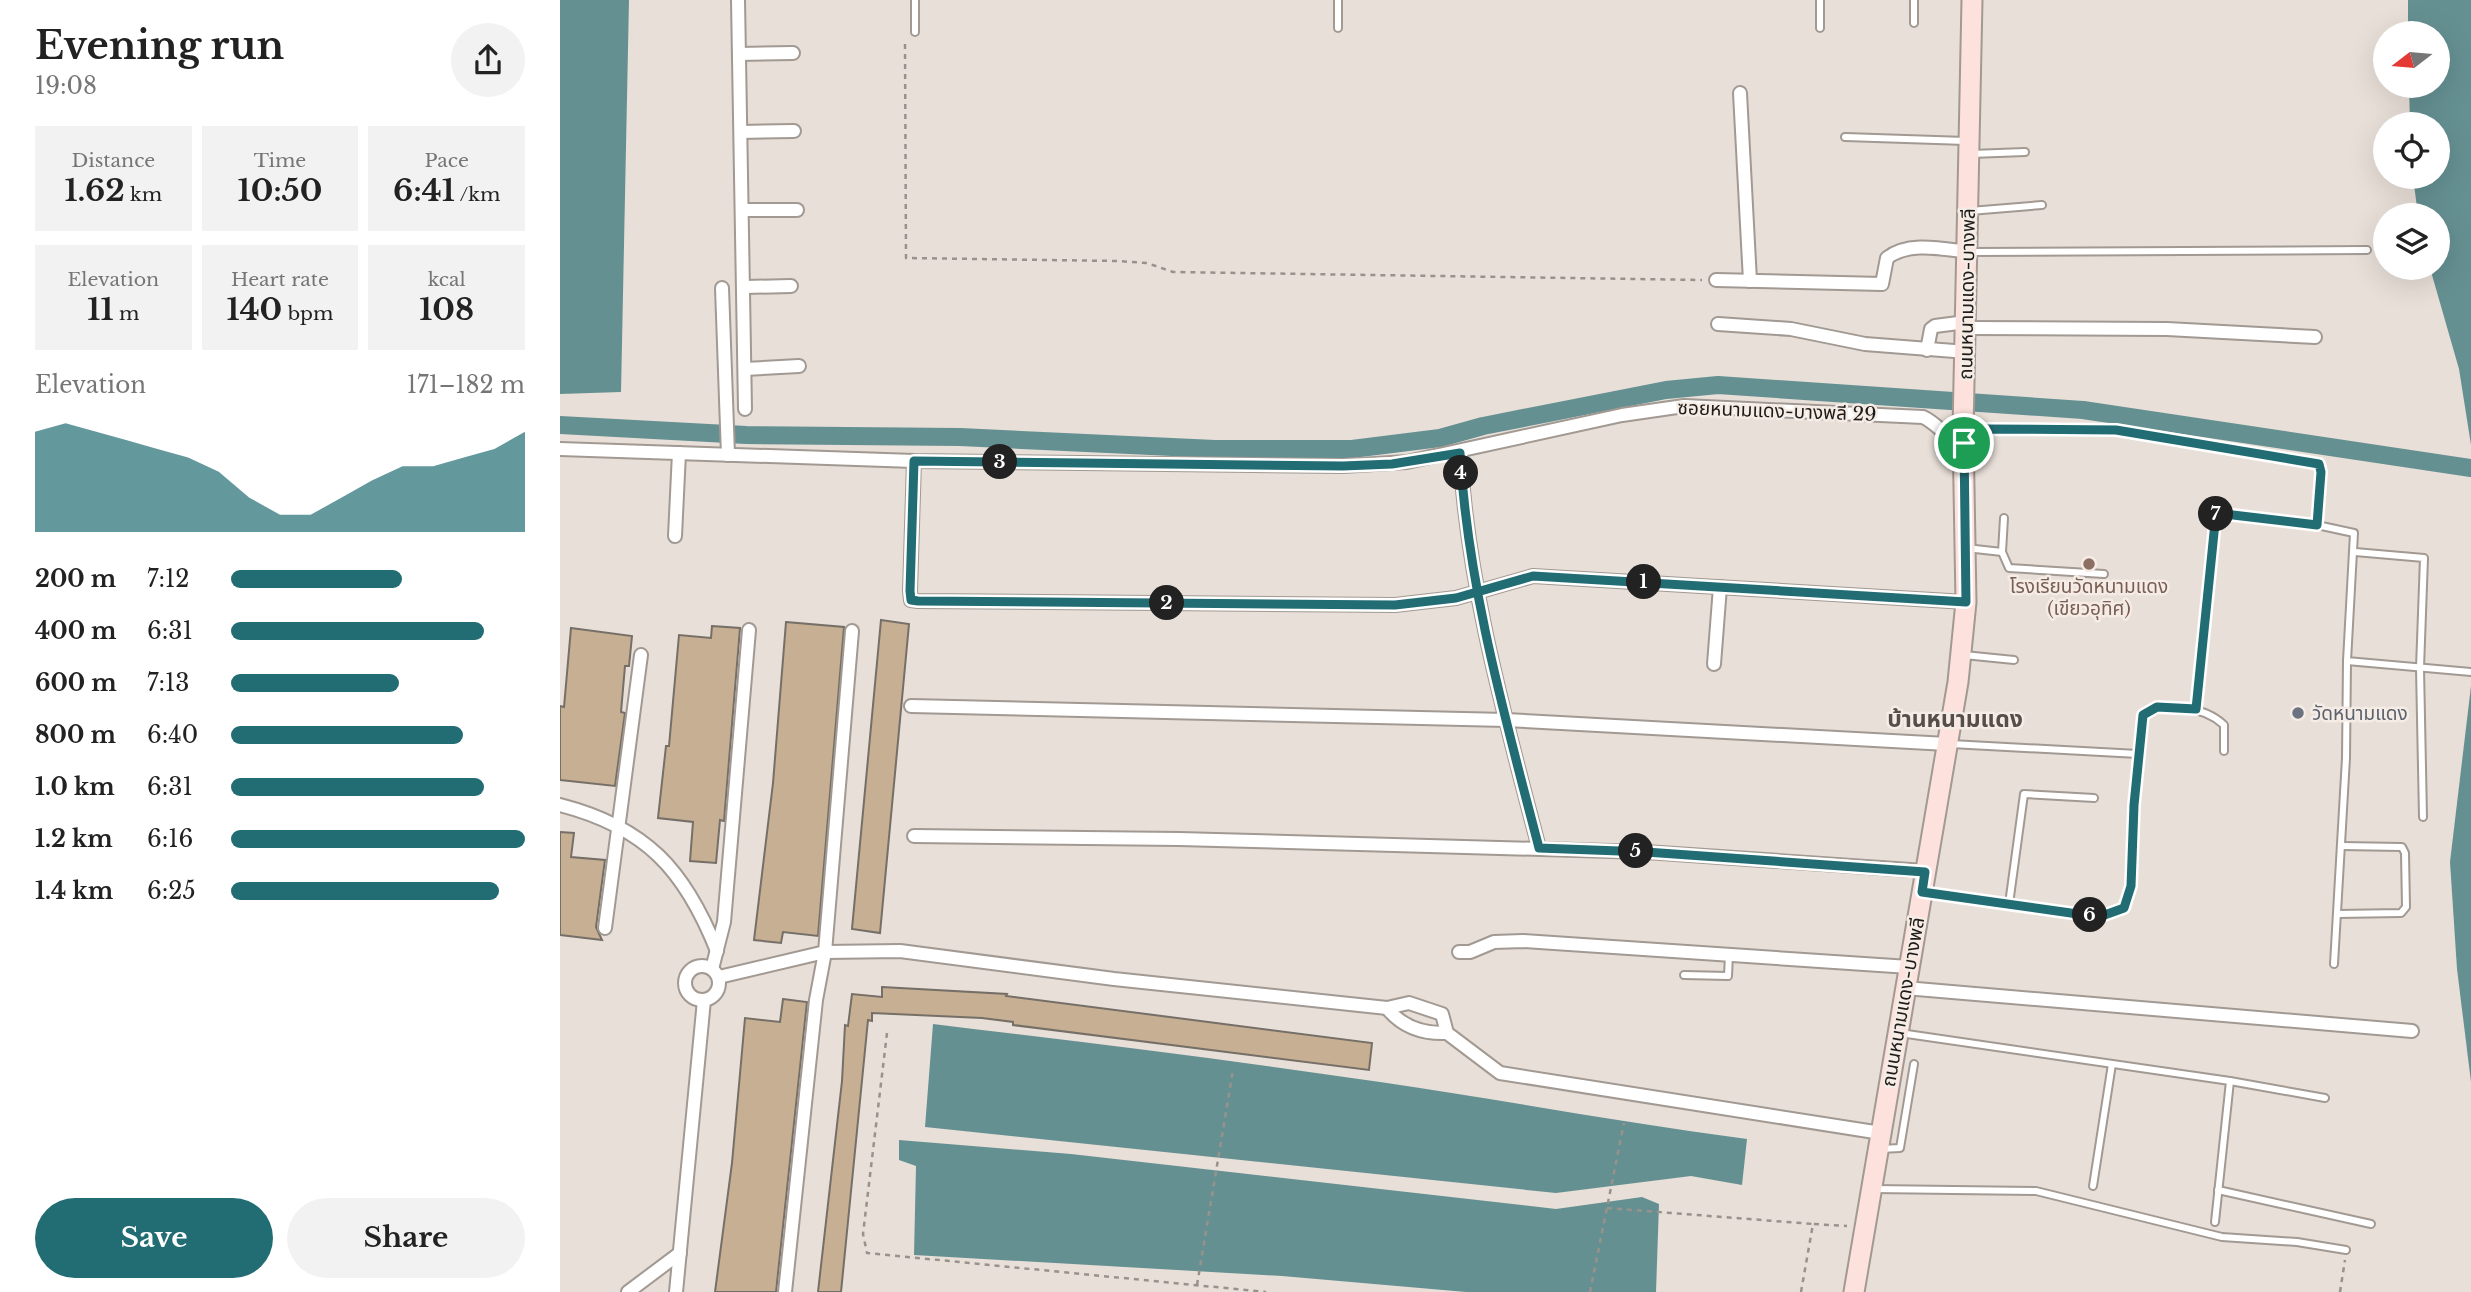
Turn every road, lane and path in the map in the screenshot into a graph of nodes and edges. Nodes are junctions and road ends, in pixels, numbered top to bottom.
1 (738, 0) edge
2 (915, 0) edge
3 (1338, 0) edge
4 (1820, 0) edge
5 (1914, 0) edge
6 (1972, 0) edge
7 (1914, 23) dead end
8 (1338, 28) dead end
9 (1821, 28) dead end
10 (915, 32) dead end
11 (905, 44) dead end
12 (793, 53) dead end
13 (739, 54) junction
14 (1740, 93) dead end
15 (794, 131) dead end
16 (741, 132) junction
17 (1845, 137) dead end
18 (1968, 148) junction
19 (2025, 152) dead end
20 (2042, 205) dead end
21 (743, 210) junction
22 (797, 210) dead end
23 (1970, 211) junction
24 (2367, 250) dead end
25 (1969, 252) junction
26 (1716, 280) joint
27 (1750, 281) junction
28 (791, 286) dead end
29 (744, 287) junction
30 (722, 288) dead end
31 (1718, 324) dead end
32 (1966, 325) junction
33 (2315, 337) dead end
34 (1927, 350) junction
35 (1967, 352) junction
36 (799, 366) dead end
37 (745, 369) junction
38 (745, 409) dead end
39 (1964, 436) junction
40 (560, 449) edge
41 (679, 453) junction
42 (1460, 453) junction
43 (728, 454) junction
44 (914, 461) junction
45 (2004, 518) dead end
46 (2317, 525) junction
47 (675, 536) dead end
48 (1966, 548) junction
49 (2002, 552) junction
50 (2355, 552) junction
51 (2104, 574) dead end
52 (1720, 587) junction
53 (1475, 592) junction
54 (1966, 602) junction
55 (749, 630) dead end
56 (852, 631) dead end
57 (1961, 654) junction
58 (641, 655) dead end
59 (2014, 660) dead end
60 (2347, 661) junction
61 (1714, 664) dead end
62 (2420, 668) junction
63 (2471, 672) edge
64 (911, 706) dead end
65 (2196, 709) junction
66 (1506, 720) junction
67 (1947, 744) junction
68 (2224, 751) dead end
69 (2138, 754) junction
70 (2094, 798) dead end
71 (560, 805) edge
72 (2423, 817) dead end
73 (619, 825) junction
74 (914, 836) dead end
75 (2341, 846) junction
76 (1539, 848) junction
77 (1925, 872) junction
78 (1922, 892) junction
79 (2009, 904) junction
80 (2337, 914) junction
81 (606, 928) dead end
82 (717, 951) junction
83 (825, 952) junction
84 (1459, 953) dead end
85 (1730, 954) junction
86 (2334, 964) dead end
87 (1909, 967) junction
88 (715, 973) junction
89 (1684, 975) dead end
90 (1905, 988) junction
91 (704, 1000) junction
92 (1387, 1008) junction
93 (2412, 1031) dead end
94 (1898, 1032) junction
95 (887, 1033) dead end
96 (1447, 1033) junction
97 (2112, 1063) junction
98 (1914, 1064) dead end
99 (1233, 1070) dead end
100 (2230, 1081) junction
101 (2325, 1098) dead end
102 (1624, 1123) dead end
103 (1879, 1141) junction
104 (2093, 1186) dead end
105 (1871, 1189) junction
106 (2218, 1190) junction
107 (1607, 1208) junction
108 (2215, 1222) dead end
109 (1813, 1224) junction
110 (2371, 1224) dead end
111 (1865, 1228) junction
112 (2346, 1250) joint
113 (680, 1253) junction
114 (1197, 1285) junction
115 (628, 1292) edge
116 (676, 1292) edge
117 (785, 1292) edge
118 (1266, 1292) edge
119 (1590, 1292) edge
120 (1801, 1292) edge
121 (1854, 1292) edge
122 (2340, 1292) edge

1 - 13 street
2 - 10 lane
3 - 8 lane
4 - 9 lane
5 - 7 lane
6 - 18 main road, ถนนหนามแดง-บางพลี
11 - 26 path
12 - 13 street
13 - 16 street
14 - 27 street
15 - 16 street
16 - 21 street
17 - 18 lane
18 - 19 lane
18 - 23 main road, ถนนหนามแดง-บางพลี
20 - 23 lane
21 - 22 street
21 - 29 street
23 - 25 main road, ถนนหนามแดง-บางพลี
24 - 25 lane
25 - 27 street
25 - 32 main road, ถนนหนามแดง-บางพลี
26 - 27 street
28 - 29 street
29 - 37 street
30 - 43 street
31 - 34 street
32 - 33 street
32 - 34 street
32 - 35 main road, ถนนหนามแดง-บางพลี
34 - 35 street
35 - 39 main road, ถนนหนามแดง-บางพลี
36 - 37 street
37 - 38 street
39 - 42 street, ซอยหนามแดง-บางพลี 29
39 - 46 lane
39 - 48 main road, ถนนหนามแดง-บางพลี
40 - 41 street, ซอยหนามแดง-บางพลี 29
41 - 43 street, ซอยหนามแดง-บางพลี 29
41 - 47 street
42 - 44 street, ซอยหนามแดง-บางพลี 29
42 - 53 street
43 - 44 street, ซอยหนามแดง-บางพลี 29
44 - 53 street
45 - 49 lane
46 - 50 lane
46 - 65 lane
48 - 49 lane
48 - 54 main road, ถนนหนามแดง-บางพลี
49 - 51 lane
50 - 60 lane
50 - 62 lane
52 - 53 street
52 - 54 street
52 - 61 street
53 - 66 street
54 - 57 main road, ถนนหนามแดง-บางพลี
55 - 82 street
56 - 83 street
57 - 59 lane
57 - 67 main road, ถนนหนามแดง-บางพลี
58 - 73 street
60 - 62 lane
60 - 75 lane
62 - 63 lane
62 - 72 lane
64 - 66 street
65 - 68 lane
65 - 69 lane
66 - 67 street
66 - 76 street
67 - 69 lane
67 - 77 main road, ถนนหนามแดง-บางพลี
69 - 79 lane
70 - 79 lane
71 - 73 street
73 - 81 street
73 - 82 street
74 - 76 street
75 - 80 lane
75 - 80 lane
76 - 77 street
77 - 78 main road, ถนนหนามแดง-บางพลี
78 - 79 lane
78 - 87 main road, ถนนหนามแดง-บางพลี
80 - 86 lane
82 - 88 street
83 - 88 street
83 - 92 street
83 - 117 street
84 - 85 street
85 - 87 street
85 - 89 lane
87 - 90 main road, ถนนหนามแดง-บางพลี
88 - 91 street
88 - 91 street
90 - 93 street
90 - 94 main road, ถนนหนามแดง-บางพลี
91 - 113 street
92 - 96 street
92 - 96 street
94 - 97 lane
94 - 103 main road, ถนนหนามแดง-บางพลี
95 - 114 path
96 - 103 street
97 - 100 lane
97 - 104 lane
98 - 103 lane
99 - 114 path
100 - 101 lane
100 - 106 lane
102 - 107 path
103 - 105 main road, ถนนหนามแดง-บางพลี
105 - 111 main road, ถนนหนามแดง-บางพลี
105 - 112 lane
106 - 108 lane
106 - 110 lane
107 - 109 path
107 - 119 path
109 - 111 path
109 - 120 path
111 - 121 main road, ถนนหนามแดง-บางพลี
112 - 122 path
113 - 115 street
113 - 116 street
114 - 118 path

